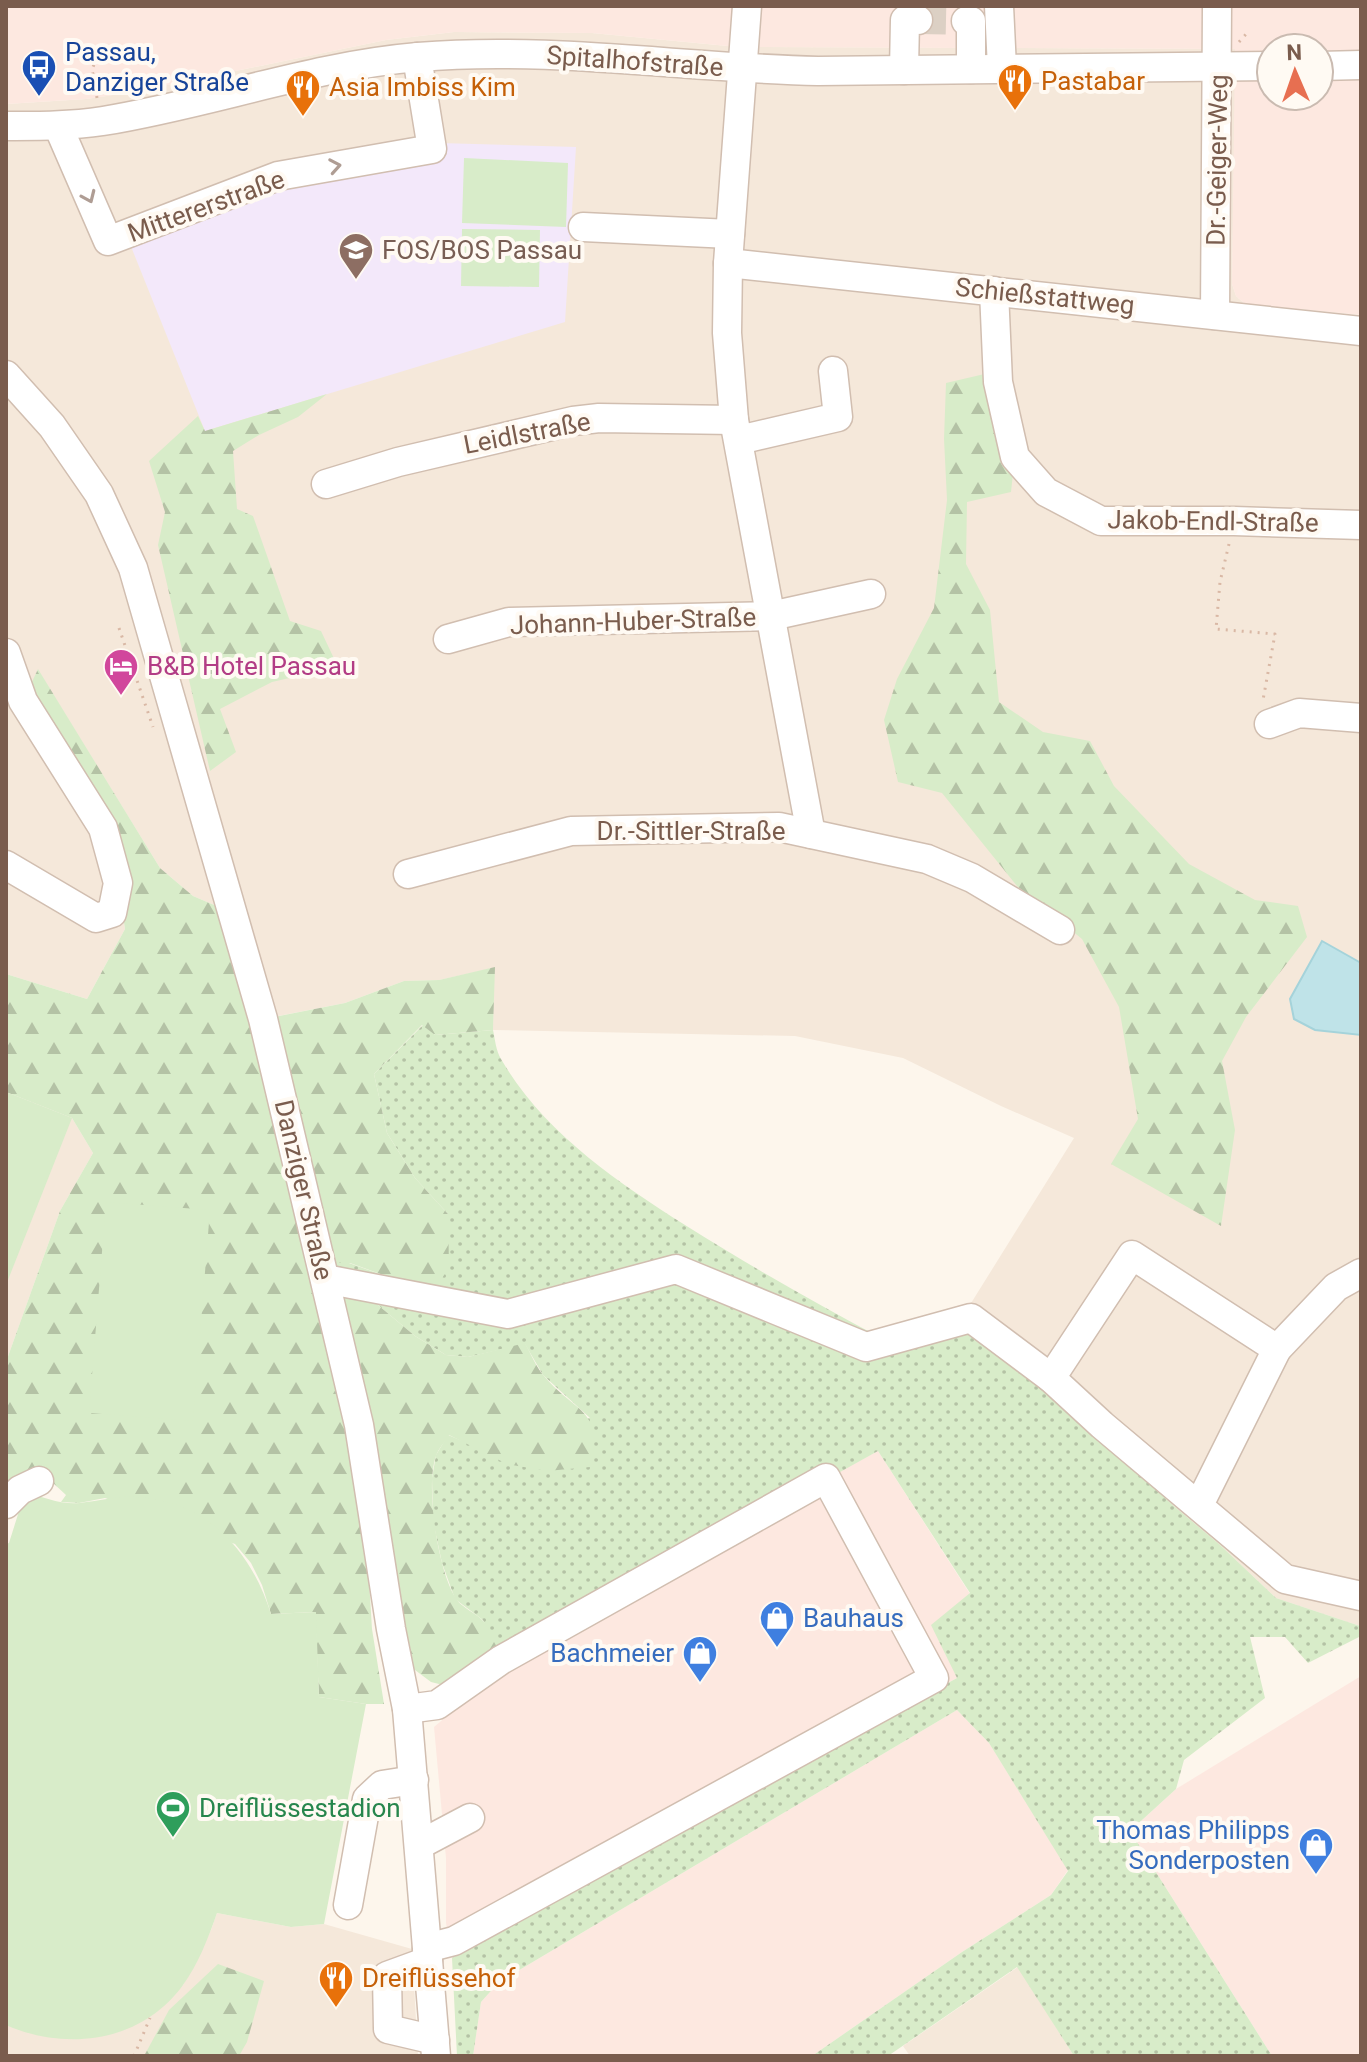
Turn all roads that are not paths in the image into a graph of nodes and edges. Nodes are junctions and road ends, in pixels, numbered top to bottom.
1 (747, 6) edge
2 (999, 6) edge
3 (1217, 6) edge
4 (913, 30) dead end
5 (968, 30) dead end
6 (417, 57) junction
7 (1361, 65) edge
8 (1218, 66) junction
9 (1255, 66) edge
10 (1335, 66) edge
11 (1002, 68) junction
12 (744, 69) junction
13 (971, 69) junction
14 (904, 70) junction
15 (6, 126) edge
16 (58, 126) junction
17 (583, 227) dead end
18 (730, 234) junction
19 (728, 263) junction
20 (994, 291) junction
21 (1215, 315) junction
22 (1361, 331) edge
23 (833, 371) dead end
24 (6, 375) edge
25 (736, 430) junction
26 (326, 484) dead end
27 (1361, 525) edge
28 (871, 594) dead end
29 (771, 616) junction
30 (448, 639) dead end
31 (6, 653) edge
32 (1361, 718) edge
33 (1269, 724) road end
34 (811, 834) junction
35 (6, 865) edge
36 (408, 874) dead end
37 (1060, 930) dead end
38 (1361, 1273) edge
39 (325, 1279) junction
40 (1277, 1349) junction
41 (1051, 1378) junction
42 (39, 1481) dead end
43 (6, 1504) edge
44 (1199, 1505) junction
45 (1361, 1596) edge
46 (407, 1709) junction
47 (414, 1780) junction
48 (470, 1818) dead end
49 (419, 1845) junction
50 (348, 1905) dead end
51 (427, 1954) junction
52 (436, 2048) edge

1 - 12 street
2 - 11 street
3 - 8 street, Dr.-Geiger-Weg
4 - 14 street
5 - 13 street
6 - 12 street, Spitalhofstraße
6 - 16 street, Spitalhofstraße
16 -> 6 street, Mittererstraße
7 - 10 street
8 - 9 street, Spitalhofstraße
8 - 11 street, Spitalhofstraße
8 - 21 street, Dr.-Geiger-Weg
11 - 13 street, Spitalhofstraße
12 - 14 street, Spitalhofstraße
12 - 18 street
13 - 14 street, Spitalhofstraße
15 - 16 street, Spitalhofstraße
17 - 18 street
18 - 19 street
19 - 20 street, Schießstattweg
19 - 25 street
20 - 21 street, Schießstattweg
20 - 27 street, Jakob-Endl-Straße
21 - 22 street, Schießstattweg
23 - 25 street, Leidlstraße
24 - 39 street, Danziger Straße
25 - 26 street, Leidlstraße
25 - 29 street
28 - 29 street, Johann-Huber-Straße
29 - 30 street, Johann-Huber-Straße
29 - 34 street
31 - 35 street
32 - 33 street
34 - 36 street, Dr.-Sittler-Straße
34 - 37 street, Dr.-Sittler-Straße
38 - 40 street
39 - 41 street
39 - 46 street, Danziger Straße
40 - 41 street
40 - 44 street
41 - 44 street
42 - 43 street
44 - 45 street
46 - 47 street, Danziger Straße
46 - 51 street
47 - 49 street, Danziger Straße
47 - 50 street
48 - 49 street
49 - 51 street, Danziger Straße
51 - 52 street, Danziger Straße
51 - 52 street

